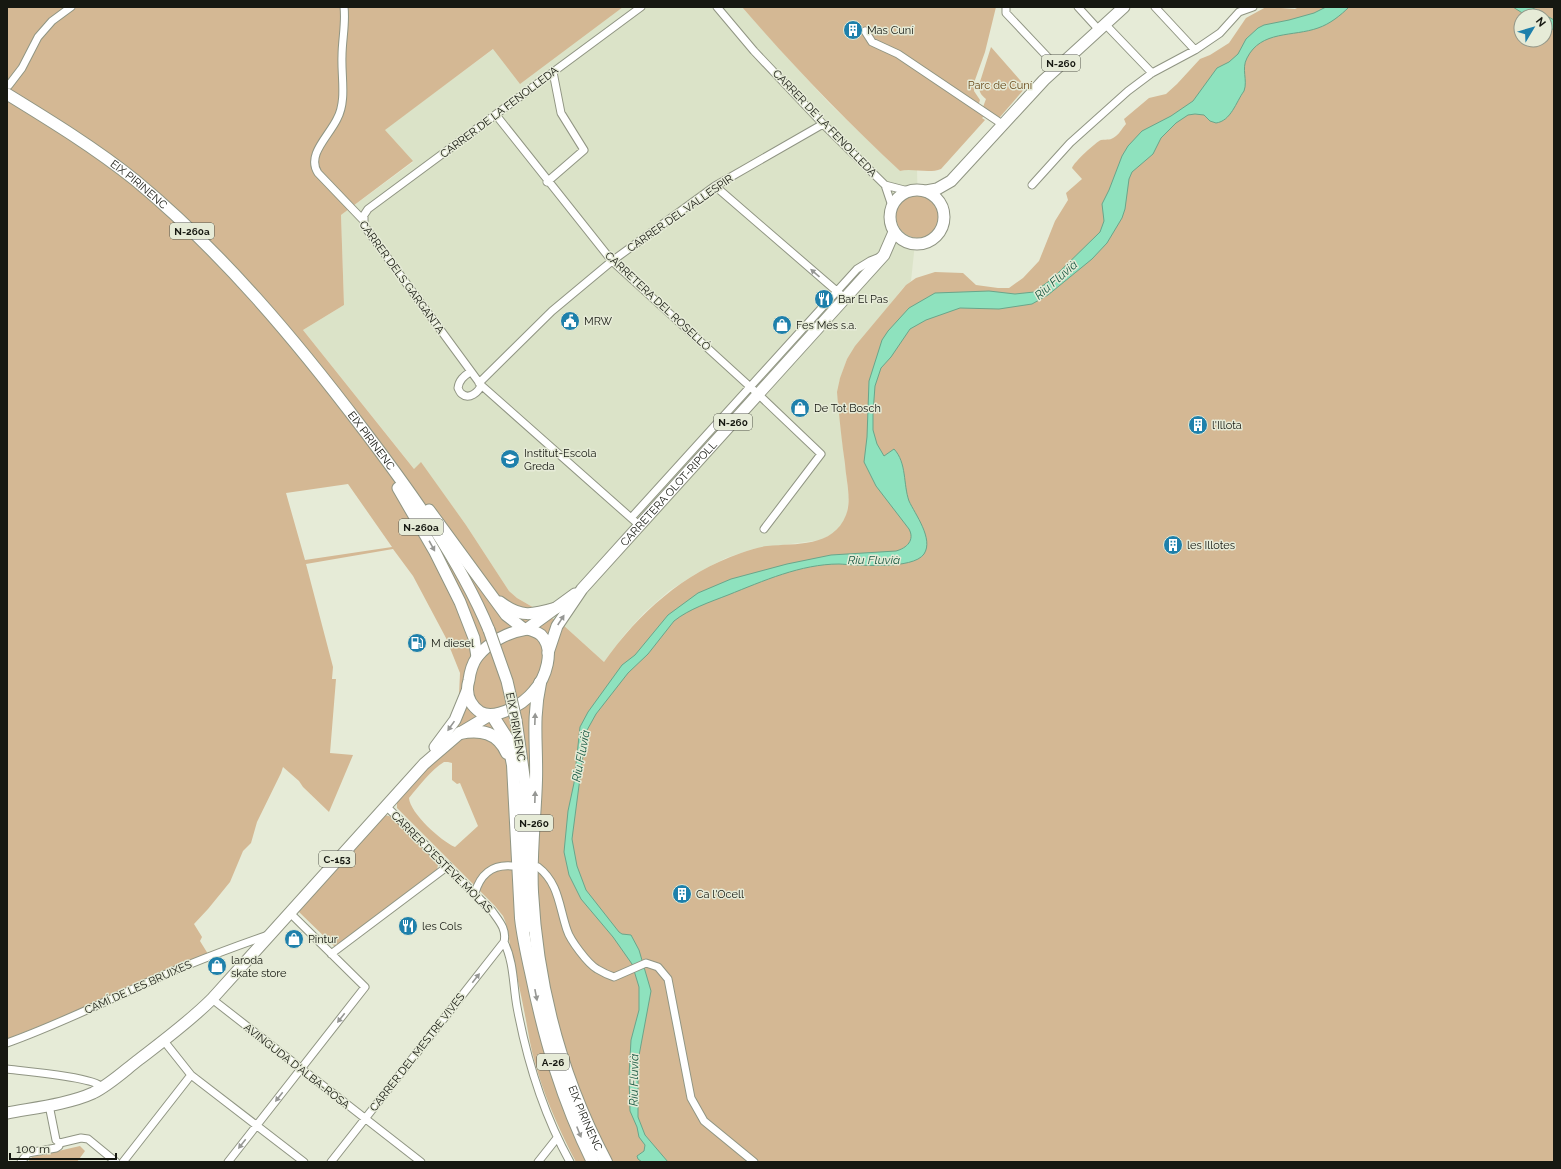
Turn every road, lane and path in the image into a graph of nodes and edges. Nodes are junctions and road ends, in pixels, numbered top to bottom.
1 (70, 7) edge
2 (344, 7) edge
3 (641, 7) edge
4 (717, 7) edge
5 (1078, 7) edge
6 (1124, 7) edge
7 (1155, 7) edge
8 (1254, 7) edge
9 (1006, 10) edge
10 (1237, 10) edge
11 (1102, 27) junction
12 (865, 31) dead end
13 (1196, 50) junction
14 (1057, 67) junction
15 (553, 72) junction
16 (1152, 73) junction
17 (8, 90) edge
18 (496, 115) junction
19 (823, 124) junction
20 (1002, 124) junction
21 (951, 180) junction
22 (547, 182) junction
23 (886, 185) junction
24 (1032, 185) dead end
25 (715, 186) junction
26 (908, 191) junction
27 (926, 191) junction
28 (892, 206) junction
29 (943, 208) junction
30 (364, 221) junction
31 (894, 232) junction
32 (908, 243) junction
33 (884, 255) junction
34 (612, 261) junction
35 (840, 295) junction
36 (470, 372) junction
37 (480, 384) junction
38 (754, 390) junction
39 (345, 405) junction
40 (394, 471) junction
41 (635, 522) junction
42 (764, 529) dead end
43 (582, 589) junction
44 (492, 596) junction
45 (556, 608) junction
46 (526, 629) junction
47 (548, 654) junction
48 (478, 657) junction
49 (540, 683) junction
50 (467, 690) junction
51 (491, 715) junction
52 (460, 732) junction
53 (424, 764) junction
54 (513, 764) junction
55 (386, 806) junction
56 (448, 866) junction
57 (512, 866) dead end
58 (538, 867) dead end
59 (475, 893) junction
60 (527, 910) joint
61 (289, 912) junction
62 (270, 934) junction
63 (504, 942) junction
64 (331, 954) junction
65 (533, 958) junction
66 (212, 999) junction
67 (164, 1041) junction
68 (7, 1043) edge
69 (7, 1069) edge
70 (301, 1069) junction
71 (191, 1075) junction
72 (102, 1087) junction
73 (49, 1105) junction
74 (7, 1113) edge
75 (365, 1119) junction
76 (257, 1125) junction
77 (557, 1138) junction
78 (60, 1143) junction
79 (20, 1162) edge
80 (116, 1162) edge
81 (123, 1162) edge
82 (228, 1162) edge
83 (304, 1162) edge
84 (331, 1162) edge
85 (421, 1162) edge
86 (538, 1162) edge
87 (570, 1162) edge
88 (593, 1162) edge
89 (606, 1162) edge
90 (754, 1162) edge

1 - 17 street
2 - 30 street, CARRER DELS GARGANTA
3 - 15 street, CARRER DE LA FENOLLEDA
4 - 19 street, CARRER DE LA FENOLLEDA
5 - 11 street
6 - 11 main road, N-260
7 - 13 street
8 - 10 street
9 - 14 street
10 - 13 street
11 - 14 main road, N-260
11 - 16 street
12 - 20 street
13 - 16 street
14 - 20 main road, N-260
15 - 18 street, CARRER DE LA FENOLLEDA
15 - 22 street
16 - 24 street
17 - 39 main road, EIX PIRINENC / N-260a
18 - 22 street, CARRETERA DEL ROSELLÓ
18 - 30 street, CARRER DE LA FENOLLEDA
19 - 23 street, CARRER DE LA FENOLLEDA
19 - 25 street, CARRER DEL VALLESPIR
20 - 21 main road, N-260
21 - 27 main road, N-260
21 - 29 main road, N-260
22 - 34 street, CARRETERA DEL ROSELLÓ
23 - 26 street
23 - 28 street
25 - 34 street, CARRER DEL VALLESPIR
35 -> 25 street
26 - 27 main road, N-260
26 - 28 main road
27 - 29 main road
28 - 31 main road
29 - 32 main road, N-260
30 - 36 street, CARRER DELS GARGANTA
31 - 32 main road
31 - 33 main road, CARRETERA OLOT-RIPOLL / N-260
32 - 33 main road, CARRETERA OLOT-RIPOLL / N-260
33 - 35 main road, CARRETERA OLOT-RIPOLL / N-260
34 - 37 street, CARRER DEL VALLESPIR
34 - 38 street, CARRETERA DEL ROSELLÓ
35 - 38 main road, CARRETERA OLOT-RIPOLL / N-260
36 - 37 street, CARRER DELS GARGANTA
36 - 37 street
37 - 41 street, CARRER DELS GARGANTA
38 - 41 main road, CARRETERA OLOT-RIPOLL / N-260
38 - 42 street, CARRETERA DEL ROSELLÓ
39 - 40 main road, EIX PIRINENC / N-260a
39 -> 48 main road, N-260a
40 - 44 main road, N-260a
40 - 60 main road, EIX PIRINENC / N-260a, bridge
41 - 43 main road, CARRETERA OLOT-RIPOLL / N-260
43 - 45 main road, CARRETERA OLOT-RIPOLL / N-260
47 -> 43 main road, CARRETERA OLOT-RIPOLL / N-260
44 - 45 main road, N-260a
44 - 46 main road, N-260a
45 - 46 main road, CARRETERA OLOT-RIPOLL / N-260
46 - 47 main road, N-260
46 - 48 main road, N-260
47 - 49 main road, N-260
48 - 50 main road, N-260
49 - 51 main road, N-260
65 -> 49 highway, N-260
50 - 51 main road, N-260
50 -> 53 main road, C-153
51 - 52 main road, C-153
51 - 54 highway, N-260
52 - 53 main road, C-153
52 - 54 highway
53 - 55 main road, C-153
54 - 65 highway, N-260
55 - 56 street, CARRER D'ESTEVE MOLAS
55 - 61 main road, C-153
56 - 59 street, CARRER D'ESTEVE MOLAS
56 - 64 street
57 - 59 street
58 - 90 street
59 - 63 street, CARRER D'ESTEVE MOLAS
60 - 65 main road, EIX PIRINENC / A-26
61 - 62 main road, C-153
61 - 64 street
62 - 66 main road, C-153
62 - 68 street, CAMÍ DE LES BRUIXES
75 -> 63 street, CARRER DEL MESTRE VIVES
63 - 77 street, CARRER D'ESTEVE MOLAS
64 -> 70 street
65 -> 88 highway, EIX PIRINENC / A-26
65 - 89 highway, EIX PIRINENC / A-26
66 - 67 main road, C-153
66 - 70 street, AVINGUDA D'ALBA-ROSA
67 - 71 street
67 - 72 main road, C-153
69 - 72 street
70 - 75 street, AVINGUDA D'ALBA-ROSA
70 -> 76 street
71 - 76 street
71 - 81 street
72 - 73 main road, C-153
73 - 74 main road, C-153
73 - 78 street
75 - 84 street, CARRER DEL MESTRE VIVES
75 - 85 street, AVINGUDA D'ALBA-ROSA
76 -> 82 street
76 - 83 street
77 - 86 street
77 - 87 street, CARRER D'ESTEVE MOLAS
78 - 79 street
78 - 80 street

